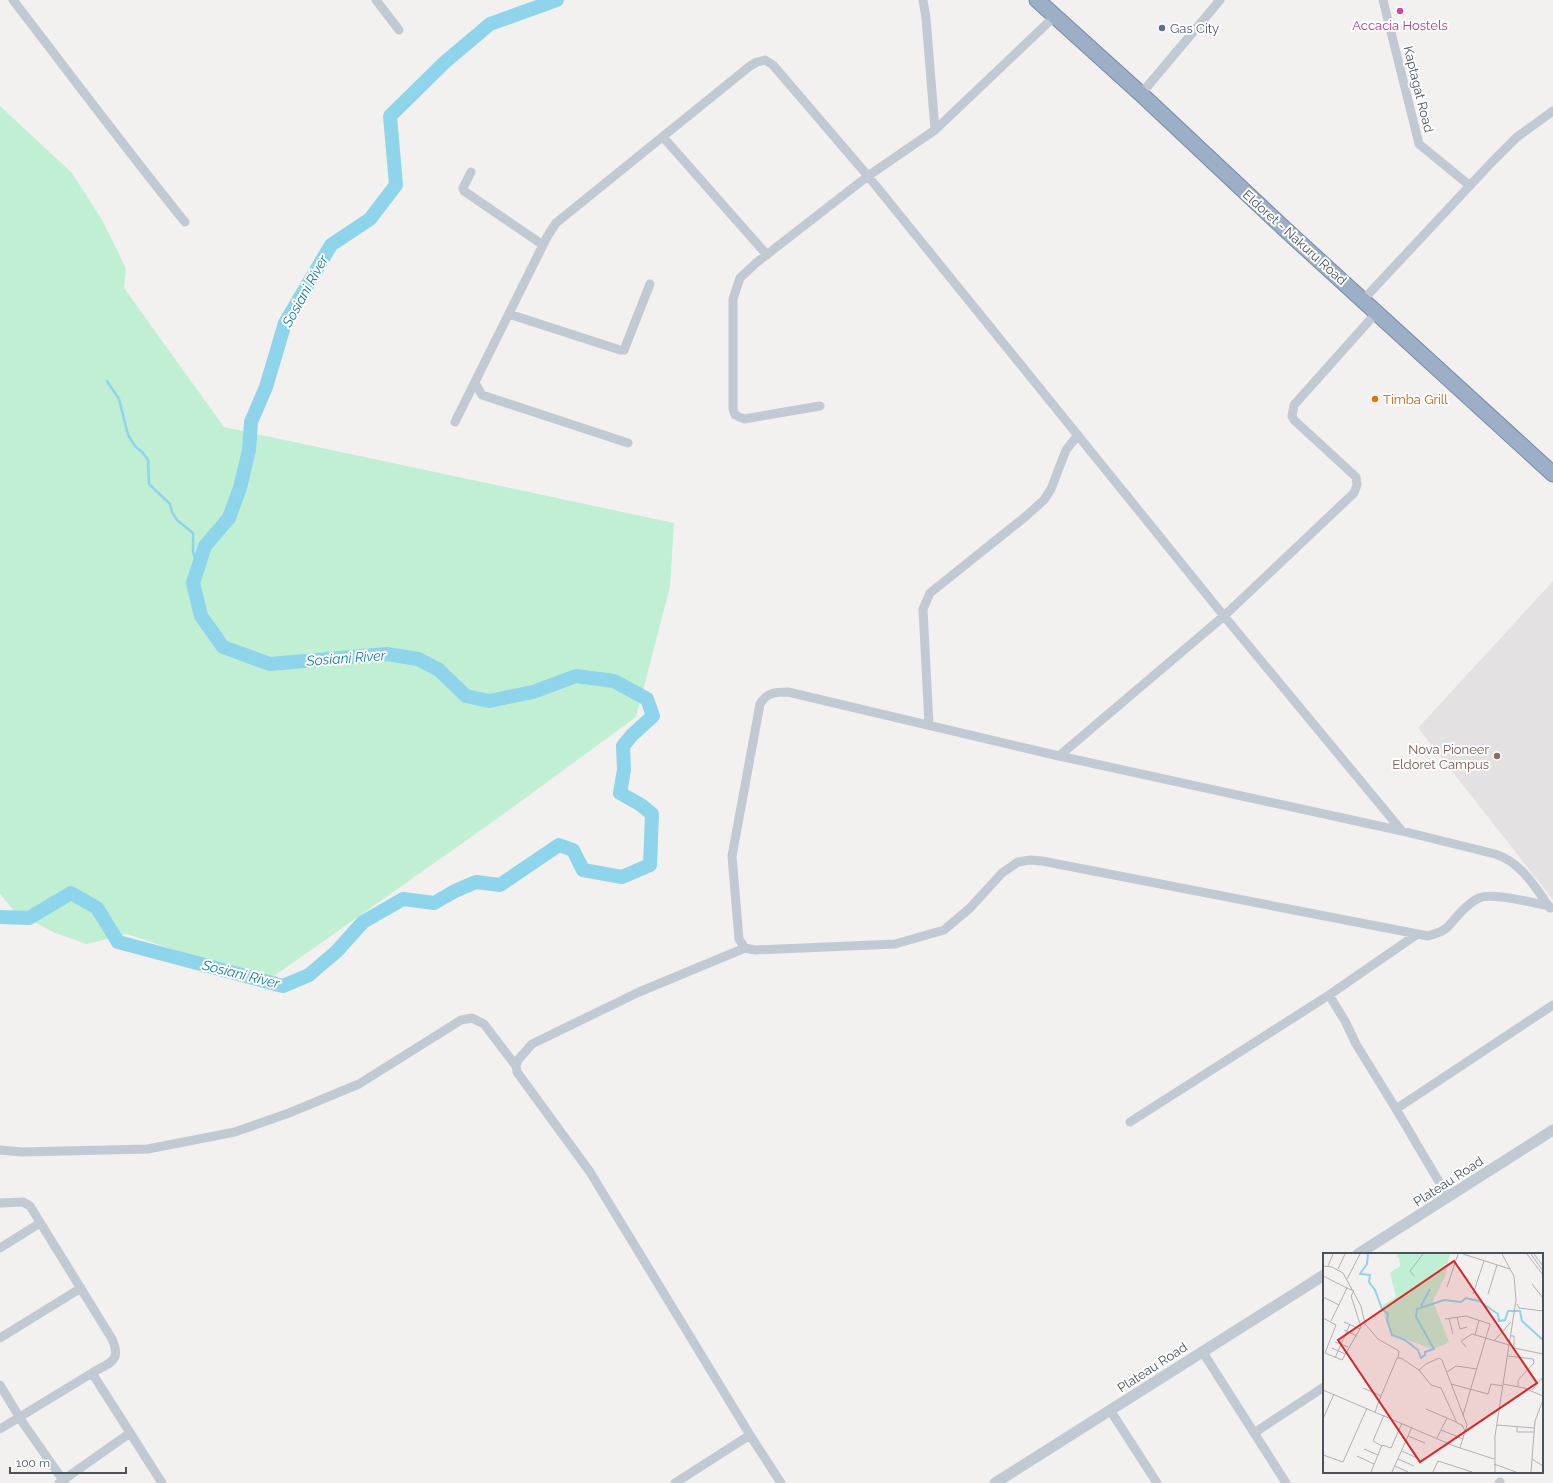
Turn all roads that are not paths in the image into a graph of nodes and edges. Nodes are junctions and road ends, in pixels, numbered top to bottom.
1 (13, 0) edge
2 (376, 0) edge
3 (923, 0) edge
4 (1037, 0) edge
5 (1220, 0) edge
6 (1383, 0) edge
7 (1055, 16) junction
8 (399, 30) dead end
9 (1141, 94) junction
10 (1553, 111) edge
11 (935, 130) junction
12 (662, 137) junction
13 (471, 172) dead end
14 (868, 176) junction
15 (1469, 185) junction
16 (186, 222) dead end
17 (543, 245) junction
18 (767, 255) junction
19 (650, 284) dead end
20 (1363, 300) junction
21 (1377, 312) junction
22 (509, 314) junction
23 (475, 383) junction
24 (820, 406) dead end
25 (455, 422) dead end
26 (1078, 435) junction
27 (628, 443) dead end
28 (1553, 474) edge
29 (1224, 616) junction
30 (929, 725) junction
31 (1059, 756) junction
32 (1402, 831) junction
33 (1551, 908) edge
34 (1416, 935) junction
35 (745, 948) junction
36 (1329, 994) junction
37 (1553, 1005) edge
38 (516, 1066) junction
39 (1396, 1109) junction
40 (1130, 1122) dead end
41 (1553, 1130) edge
42 (0, 1150) edge
43 (1448, 1197) junction
44 (0, 1203) edge
45 (40, 1223) junction
46 (0, 1248) edge
47 (1360, 1253) edge
48 (1323, 1276) edge
49 (81, 1288) junction
50 (0, 1338) edge
51 (1202, 1351) junction
52 (92, 1373) junction
53 (0, 1385) edge
54 (1323, 1388) edge
55 (1110, 1410) junction
56 (20, 1417) junction
57 (0, 1429) edge
58 (130, 1433) junction
59 (1254, 1433) junction
60 (750, 1435) junction
61 (63, 1482) edge
62 (162, 1483) edge
63 (675, 1483) edge
64 (781, 1483) edge
65 (995, 1483) edge
66 (1157, 1483) edge
67 (1286, 1483) edge

1 - 16 street
2 - 8 street
3 - 11 street
4 - 7 highway, Eldoret - Nakuru Road
5 - 9 street
6 - 15 street, Kaptagat Road
7 - 9 highway, Eldoret - Nakuru Road
7 - 11 street
9 - 20 highway, Eldoret - Nakuru Road
10 - 15 street
11 - 14 street
12 - 14 street
12 - 17 street
12 - 18 street
13 - 17 street
14 - 18 street
14 - 26 street
15 - 20 street
17 - 22 street
18 - 24 street
19 - 22 street
20 - 21 highway, Eldoret - Nakuru Road
21 - 28 highway, Eldoret - Nakuru Road
21 - 29 street
22 - 23 street
23 - 25 street
23 - 27 street
26 - 29 street
26 - 30 street
29 - 31 street
29 - 32 street
30 - 31 street
30 - 35 street
31 - 32 street
32 - 33 street
33 - 34 street
34 - 35 street
34 - 36 street
35 - 38 street
36 - 39 street
36 - 40 street
37 - 39 street
38 - 42 street
38 - 60 street
39 - 43 street
41 - 43 street, Plateau Road
43 - 47 street, Plateau Road
44 - 45 street
45 - 46 street
45 - 49 street
48 - 51 street, Plateau Road
49 - 50 street
49 - 52 street
51 - 55 street, Plateau Road
51 - 59 street
52 - 56 street
52 - 58 street
53 - 56 street
54 - 59 street
55 - 65 street, Plateau Road
55 - 66 street
56 - 57 street
56 - 61 street
58 - 61 street
58 - 62 street
59 - 67 street
60 - 63 street
60 - 64 street

